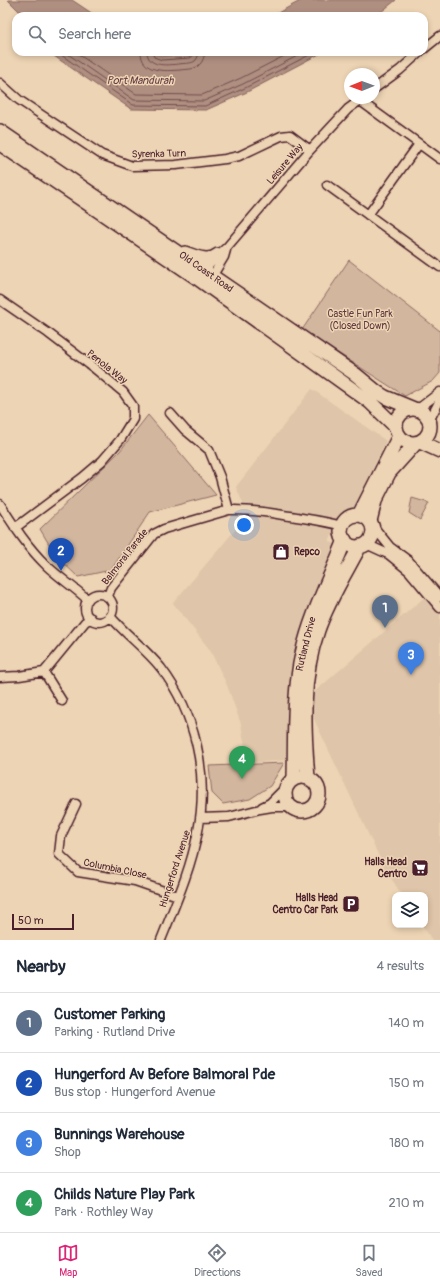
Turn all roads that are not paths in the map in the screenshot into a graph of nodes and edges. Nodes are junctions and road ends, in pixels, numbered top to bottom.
1 (440, 36) edge
2 (428, 46) edge
3 (416, 56) edge
4 (0, 83) edge
5 (380, 85) edge
6 (354, 104) edge
7 (367, 104) edge
8 (0, 131) edge
9 (0, 144) edge
10 (419, 144) junction
11 (310, 150) junction
12 (440, 159) edge
13 (328, 185) dead end
14 (368, 215) junction
15 (164, 243) junction
16 (223, 251) junction
17 (440, 267) edge
18 (205, 278) junction
19 (0, 300) edge
20 (440, 392) edge
21 (440, 400) edge
22 (416, 409) junction
23 (170, 413) dead end
24 (433, 424) edge
25 (397, 431) junction
26 (418, 442) junction
27 (440, 451) edge
28 (0, 504) edge
29 (229, 510) junction
30 (367, 520) junction
31 (342, 526) junction
32 (15, 528) junction
33 (345, 540) junction
34 (363, 545) junction
35 (108, 596) junction
36 (440, 597) edge
37 (88, 600) junction
38 (440, 608) edge
39 (110, 616) junction
40 (91, 618) junction
41 (44, 672) junction
42 (0, 677) edge
43 (62, 700) dead end
44 (294, 778) junction
45 (308, 778) junction
46 (285, 788) junction
47 (76, 804) dead end
48 (290, 807) junction
49 (260, 809) junction
50 (200, 818) junction
51 (178, 896) junction
52 (161, 940) edge

1 - 2 street
3 - 5 street
4 - 11 street, Syrenka Turn
6 - 11 street, Leisure Way
7 - 10 street
8 - 15 main road, Old Coast Road
9 - 18 main road, Old Coast Road
10 - 12 street
10 - 14 street
11 - 16 street, Leisure Way
13 - 14 street
14 - 17 street
15 - 16 main road
15 - 18 main road, Old Coast Road
16 - 18 street, Leisure Way
16 - 18 street, Leisure Way
18 - 22 main road, Old Coast Road
18 - 25 main road, Old Coast Road
19 - 32 street, Penola Way
20 - 22 street
21 - 24 street
22 - 24 main road
22 - 25 main road
23 - 29 street
24 - 26 main road
25 - 26 main road
25 - 30 main road
26 - 27 main road
26 - 30 main road
28 - 32 street
29 - 31 street, Balmoral Parade
29 - 35 street, Balmoral Parade
30 - 31 main road
30 - 34 main road
30 - 36 street
31 - 33 main road
32 - 37 street
33 - 34 main road
33 - 44 main road, Rutland Drive
34 - 38 street
34 - 45 main road, Rutland Drive
35 - 37 street
35 - 39 street
37 - 40 street
39 - 40 street
39 - 50 street, Hungerford Avenue
40 - 41 street
41 - 42 street
41 - 43 street
44 - 45 main road
44 - 46 main road
45 - 48 main road
46 - 48 main road
46 - 49 street
47 - 51 street, Columbia Close
48 - 49 street
49 - 50 street
50 - 51 street, Hungerford Avenue
51 - 52 street, Hungerford Avenue

